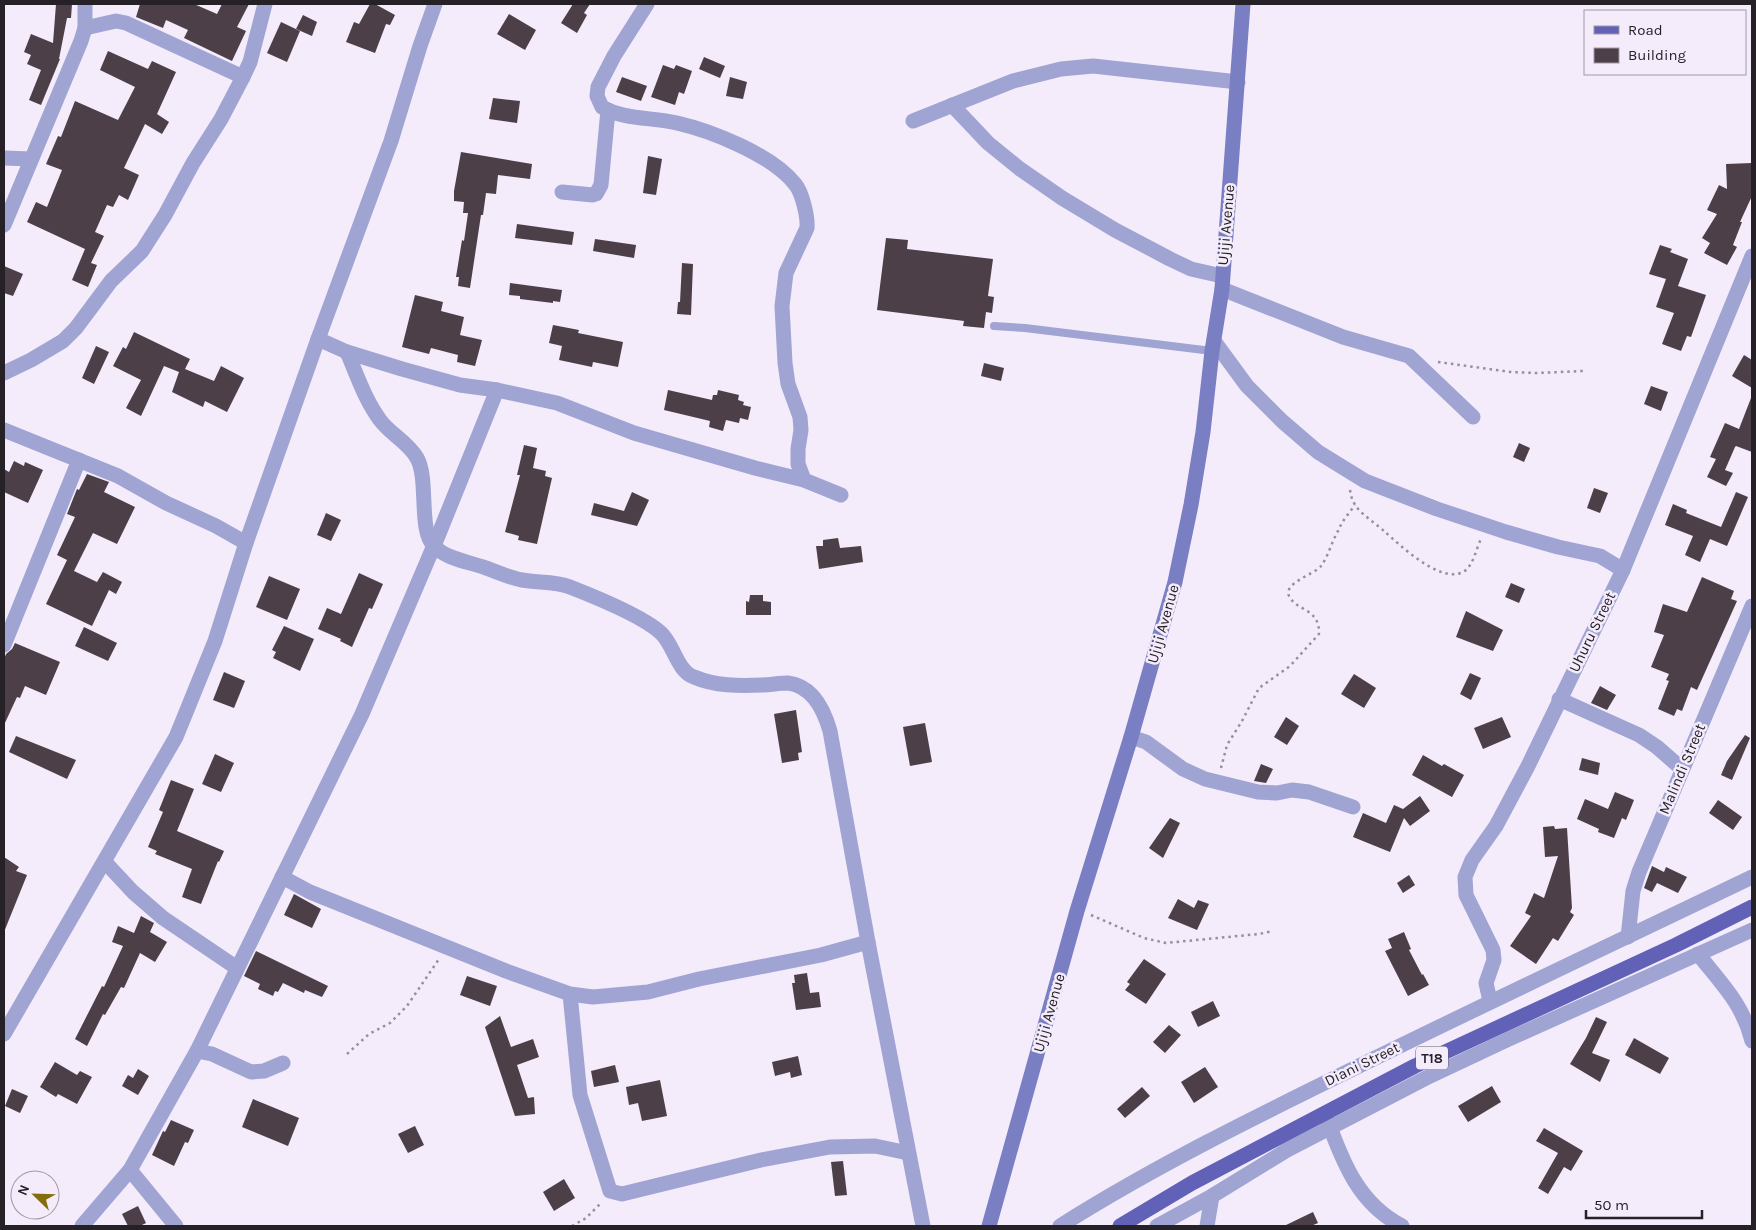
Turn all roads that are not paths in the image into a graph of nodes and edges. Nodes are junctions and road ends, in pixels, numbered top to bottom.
1 (85, 4) edge
2 (265, 4) edge
3 (435, 4) edge
4 (647, 4) edge
5 (1243, 4) edge
6 (85, 28) junction
7 (243, 77) junction
8 (1238, 82) junction
9 (952, 106) junction
10 (608, 110) junction
11 (913, 121) dead end
12 (4, 158) edge
13 (31, 159) junction
14 (562, 192) dead end
15 (4, 225) edge
16 (1752, 256) edge
17 (1222, 282) junction
18 (994, 326) dead end
19 (318, 339) junction
20 (1213, 346) junction
21 (348, 352) junction
22 (4, 373) edge
23 (497, 390) junction
24 (1474, 417) dead end
25 (4, 430) edge
26 (79, 460) junction
27 (804, 480) junction
28 (841, 495) dead end
29 (246, 543) junction
30 (434, 546) junction
31 (1623, 570) junction
32 (1752, 606) edge
33 (4, 645) edge
34 (1559, 699) junction
35 (1131, 737) junction
36 (1682, 769) junction
37 (1353, 807) dead end
38 (105, 862) junction
39 (282, 877) junction
40 (1752, 877) edge
41 (1752, 907) edge
42 (1752, 930) edge
43 (1628, 937) junction
44 (868, 942) junction
45 (1698, 954) junction
46 (237, 968) junction
47 (570, 994) junction
48 (1490, 1001) junction
49 (4, 1034) edge
50 (1752, 1041) edge
51 (197, 1051) junction
52 (283, 1063) dead end
53 (1328, 1120) junction
54 (908, 1152) junction
55 (130, 1170) junction
56 (1212, 1196) junction
57 (82, 1226) edge
58 (176, 1226) edge
59 (923, 1226) edge
60 (989, 1226) edge
61 (1060, 1226) edge
62 (1120, 1226) edge
63 (1157, 1226) edge
64 (1206, 1226) edge
65 (1402, 1226) edge

1 - 6 street
2 - 7 street
3 - 19 street
4 - 10 street
5 - 8 main road, Ujiji Avenue
6 - 7 street
6 - 13 street
7 - 22 street
8 - 9 street
8 - 17 main road, Ujiji Avenue
9 - 11 street
9 - 17 street
10 - 14 street
10 - 27 street
12 - 13 street
13 - 15 street
16 - 31 street, Uhuru Street
17 - 20 main road, Ujiji Avenue
17 - 24 street
18 - 20 lane
19 - 21 street
19 - 29 street
20 - 31 street
20 - 35 main road, Ujiji Avenue
21 - 23 street
21 - 30 street
23 - 27 street
23 - 30 street
25 - 26 street
26 - 29 street
26 - 33 street
27 - 28 street
29 - 38 street
30 - 39 street
30 - 44 street
31 - 34 street, Uhuru Street
32 - 36 street, Malindi Street
34 - 36 street
34 - 48 street, Uhuru Street
35 - 37 street
35 - 60 main road, Ujiji Avenue
36 - 43 street, Malindi Street
38 - 46 street
38 - 49 street
39 - 46 street
39 - 47 street
40 - 43 street, Diani Street
41 - 53 main road, T18
42 - 45 street
43 - 48 street, Diani Street
44 - 47 street
44 - 54 street
45 - 50 street
45 - 53 street
46 - 51 street
47 - 54 street
48 - 61 street, Diani Street
51 - 52 street
51 - 55 street
53 - 56 street
53 - 62 main road, T18
53 - 65 street
54 - 59 street
55 - 57 street
55 - 58 street
56 - 63 street
56 - 64 street

